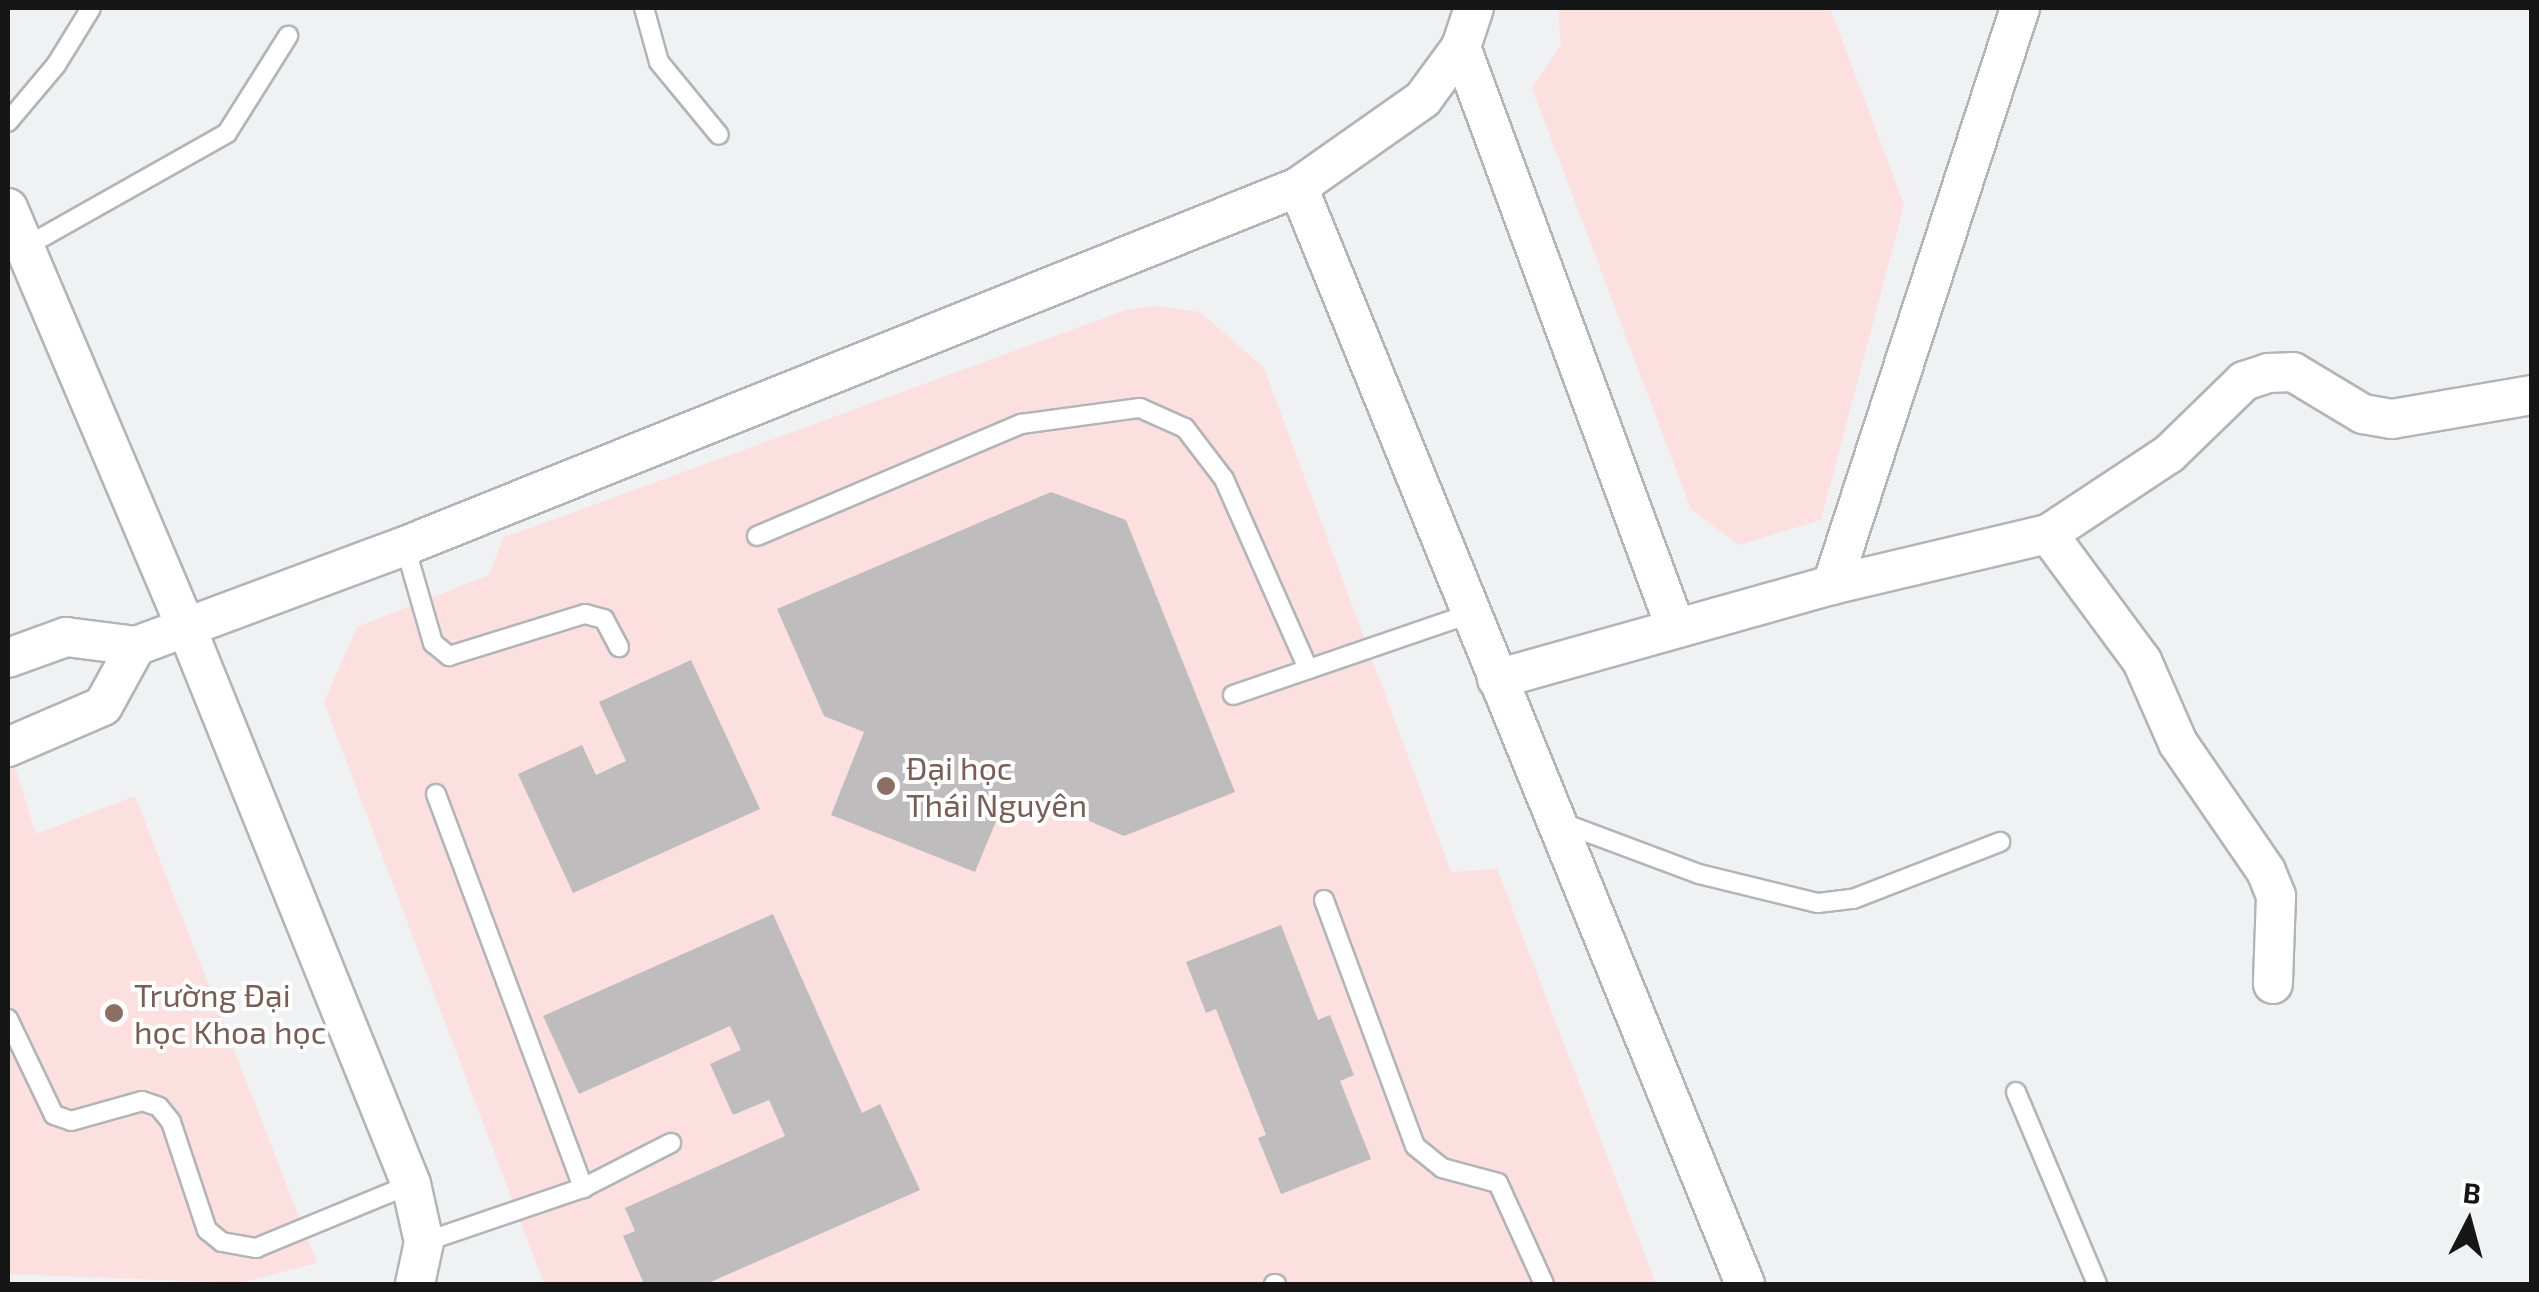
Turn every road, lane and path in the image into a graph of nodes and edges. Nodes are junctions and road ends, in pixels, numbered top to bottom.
1 (91, 8) edge
2 (644, 8) edge
3 (1474, 8) edge
4 (2020, 8) edge
5 (288, 36) dead end
6 (1461, 47) junction
7 (8, 122) edge
8 (719, 135) dead end
9 (1298, 187) junction
10 (8, 208) edge
11 (25, 247) junction
12 (2532, 395) edge
13 (2048, 534) junction
14 (757, 536) dead end
15 (405, 546) junction
16 (1832, 585) junction
17 (1470, 614) junction
18 (186, 624) junction
19 (1676, 629) junction
20 (136, 646) junction
21 (619, 647) dead end
22 (8, 658) edge
23 (1308, 669) junction
24 (1497, 679) junction
25 (1233, 695) dead end
26 (8, 746) edge
27 (436, 794) dead end
28 (1555, 820) junction
29 (2000, 842) dead end
30 (1324, 900) dead end
31 (2273, 984) dead end
32 (8, 1019) edge
33 (2016, 1092) dead end
34 (672, 1143) dead end
35 (411, 1184) junction
36 (583, 1188) junction
37 (424, 1242) junction
38 (414, 1284) edge
39 (1544, 1284) edge
40 (1746, 1284) edge
41 (2097, 1284) edge

1 - 7 lane
2 - 8 lane
3 - 6 street
4 - 16 street
5 - 11 lane
6 - 9 street
6 - 19 street
9 - 15 street
9 - 17 street
10 - 11 street
11 - 18 street
12 - 13 street
13 - 16 street
13 - 31 street
14 - 23 lane
15 - 18 street
15 - 21 lane
16 - 19 street
17 - 23 lane
17 - 24 street
18 - 20 street
18 - 35 street
19 - 24 street
20 - 22 street
20 - 26 street
23 - 25 lane
24 - 28 street
27 - 36 lane
28 - 29 lane
28 - 40 street
30 - 39 lane
32 - 35 lane
33 - 41 lane
34 - 36 lane
35 - 37 street
36 - 37 lane
37 - 38 street

